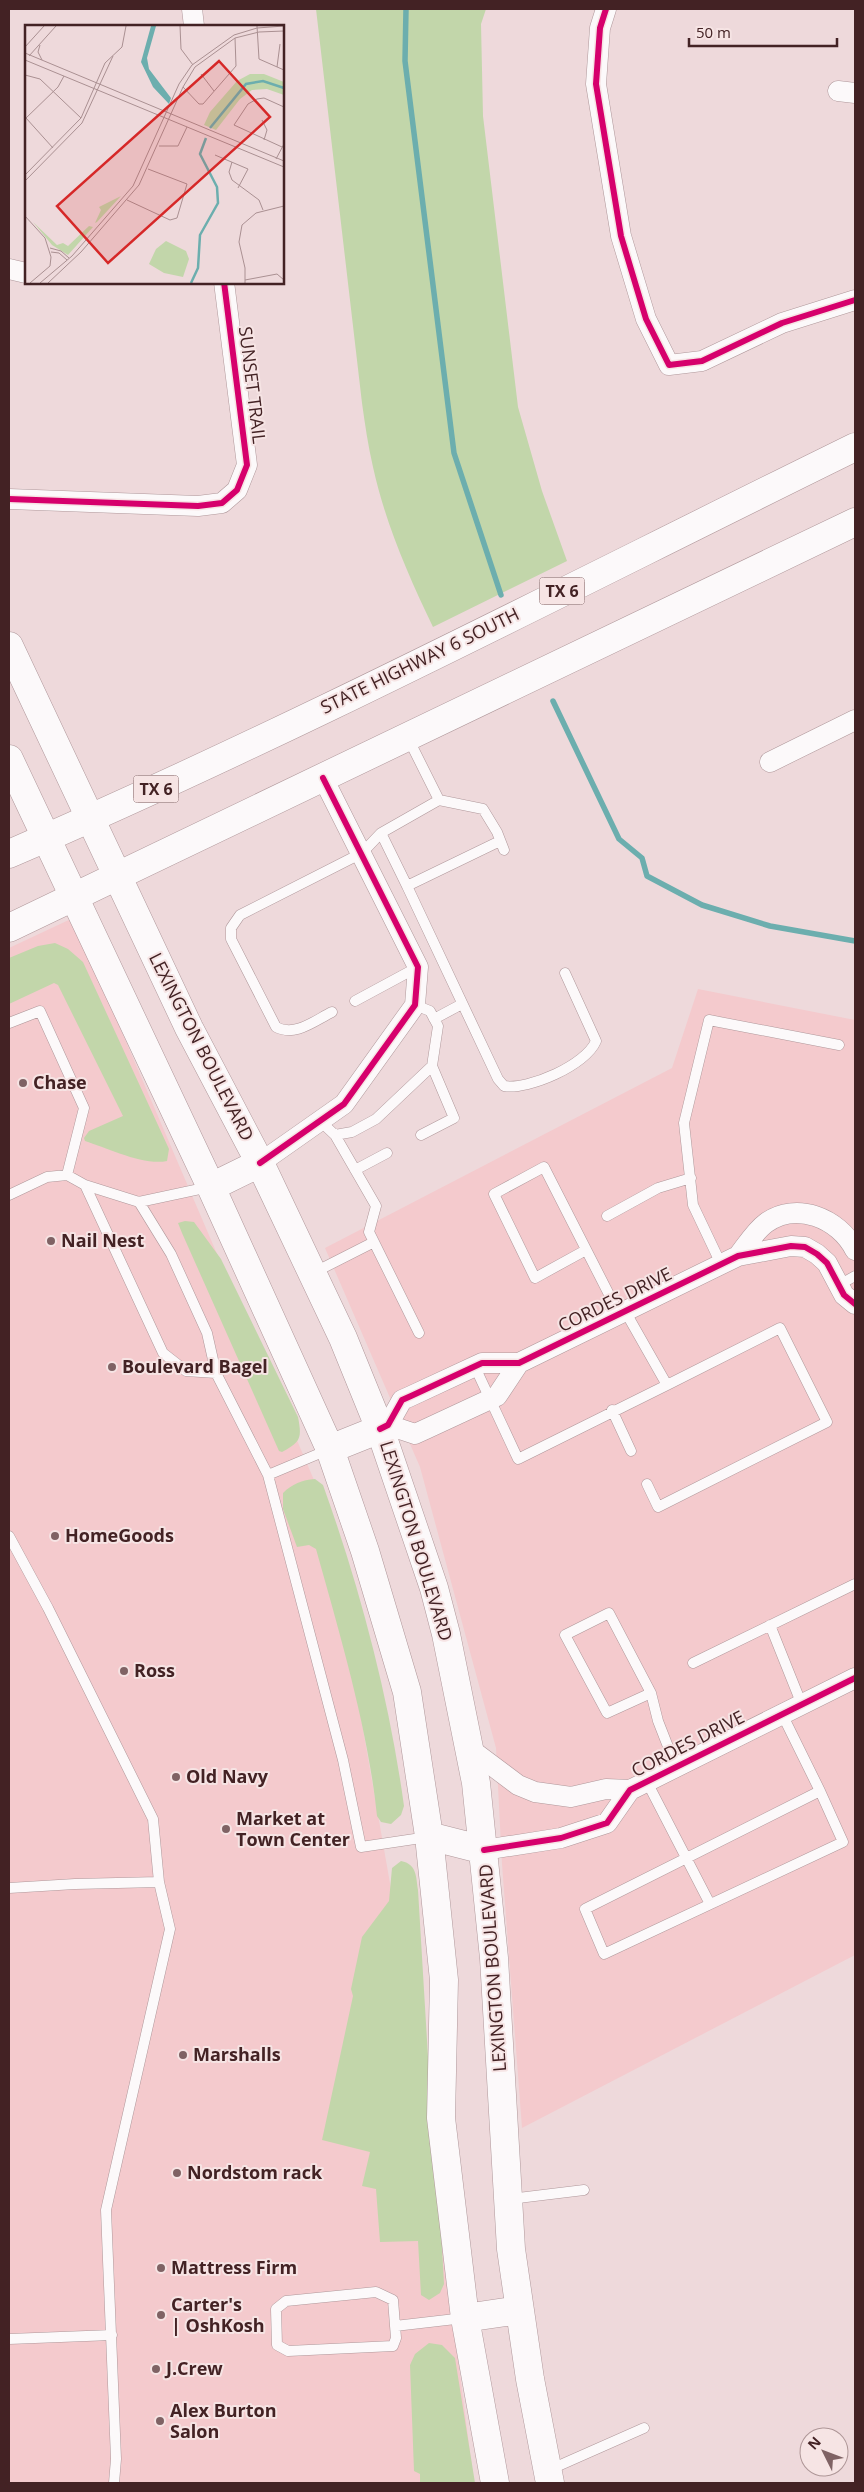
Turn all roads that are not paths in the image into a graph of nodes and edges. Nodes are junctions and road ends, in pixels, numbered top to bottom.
1 (192, 9) edge
2 (606, 9) edge
3 (194, 25) edge
4 (9, 268) edge
5 (25, 273) edge
6 (224, 284) edge
7 (855, 300) edge
8 (855, 446) edge
9 (9, 499) edge
10 (855, 522) edge
11 (9, 646) edge
12 (855, 720) edge
13 (408, 737) junction
14 (9, 759) edge
15 (770, 762) dead end
16 (323, 778) junction
17 (439, 800) junction
18 (91, 819) junction
19 (380, 833) junction
20 (47, 838) junction
21 (362, 853) junction
22 (9, 854) edge
23 (117, 876) junction
24 (407, 886) junction
25 (73, 898) junction
26 (9, 928) edge
27 (418, 968) junction
28 (564, 973) dead end
29 (355, 1001) dead end
30 (462, 1004) junction
31 (415, 1005) junction
32 (332, 1012) dead end
33 (434, 1019) junction
34 (9, 1023) edge
35 (839, 1045) dead end
36 (432, 1066) junction
37 (319, 1120) junction
38 (335, 1135) junction
39 (421, 1135) dead end
40 (388, 1153) dead end
41 (260, 1163) junction
42 (355, 1170) junction
43 (67, 1175) junction
44 (692, 1178) junction
45 (85, 1186) junction
46 (211, 1187) junction
47 (9, 1195) edge
48 (138, 1202) junction
49 (607, 1216) dead end
50 (374, 1242) junction
51 (586, 1250) junction
52 (855, 1250) edge
53 (730, 1260) junction
54 (312, 1273) junction
55 (847, 1281) edge
56 (855, 1304) edge
57 (622, 1313) junction
58 (419, 1333) dead end
59 (519, 1364) junction
60 (475, 1366) junction
61 (216, 1373) junction
62 (667, 1385) junction
63 (490, 1399) junction
64 (612, 1410) junction
65 (384, 1427) junction
66 (330, 1449) junction
67 (631, 1451) dead end
68 (268, 1476) junction
69 (647, 1484) dead end
70 (9, 1536) edge
71 (855, 1584) edge
72 (770, 1625) junction
73 (693, 1663) dead end
74 (855, 1678) edge
75 (651, 1693) junction
76 (802, 1705) junction
77 (782, 1714) junction
78 (470, 1749) junction
79 (676, 1767) junction
80 (638, 1786) junction
81 (820, 1791) junction
82 (429, 1836) junction
83 (484, 1850) junction
84 (687, 1859) junction
85 (159, 1882) junction
86 (9, 1888) edge
87 (710, 1904) junction
88 (584, 2190) dead end
89 (507, 2200) junction
90 (519, 2310) junction
91 (466, 2318) junction
92 (395, 2326) junction
93 (112, 2335) junction
94 (9, 2339) edge
95 (644, 2428) dead end
96 (548, 2477) edge
97 (114, 2483) edge
98 (495, 2483) edge

1 - 3 street
2 - 7 street
4 - 5 street
6 - 9 street, SUNSET TRAIL
8 - 18 main road, STATE HIGHWAY 6 SOUTH / TX 6
10 - 13 main road
11 - 18 main road, LEXINGTON BOULEVARD
12 - 15 street
13 - 16 main road
13 - 17 lane
14 - 20 main road
16 - 21 street
16 - 23 main road
17 - 19 lane
17 - 24 lane
18 - 20 main road, STATE HIGHWAY 6 SOUTH / TX 6
18 - 23 main road, LEXINGTON BOULEVARD
19 - 21 lane
19 - 24 lane
20 - 22 main road, STATE HIGHWAY 6 SOUTH / TX 6
20 - 25 main road
21 - 27 street
21 - 32 lane
23 - 25 main road
23 - 41 main road, LEXINGTON BOULEVARD
24 - 30 lane
25 - 26 main road
25 - 46 main road
27 - 29 lane
27 - 31 street
28 - 30 lane
30 - 33 lane
31 - 33 lane
31 - 37 street
33 - 36 lane
34 - 43 lane
35 - 44 lane
36 - 38 lane
36 - 39 lane
37 - 38 lane
37 - 41 street
38 - 42 lane
40 - 42 lane
41 - 46 main road
41 - 54 main road, LEXINGTON BOULEVARD
42 - 50 lane
43 - 45 lane
43 - 47 lane
44 - 49 lane
44 - 53 lane
45 - 48 lane
45 - 61 lane
46 - 48 lane
46 - 66 main road
48 - 61 lane
50 - 54 lane
50 - 58 lane
51 - 51 lane
51 - 57 lane
52 - 53 street, CORDES DRIVE
53 - 55 street, CORDES DRIVE
53 - 57 street, CORDES DRIVE
54 - 65 main road, LEXINGTON BOULEVARD
55 - 56 street, CORDES DRIVE
57 - 59 street, CORDES DRIVE
57 - 62 lane
59 - 60 street, CORDES DRIVE
59 - 63 street, CORDES DRIVE
60 - 63 lane
60 - 65 street, CORDES DRIVE
61 - 68 lane
62 - 64 lane
62 - 69 lane
63 - 64 lane
63 - 65 street, CORDES DRIVE
64 - 67 lane
65 - 66 main road
65 - 78 main road, LEXINGTON BOULEVARD
66 - 68 lane
66 - 82 main road
68 - 82 lane
70 - 85 lane
71 - 72 lane
72 - 73 lane
72 - 76 lane
74 - 76 street, CORDES DRIVE
75 - 75 lane
75 - 79 lane
76 - 77 street, CORDES DRIVE
77 - 79 street, CORDES DRIVE
77 - 81 lane
78 - 80 street, CORDES DRIVE
78 - 83 main road, LEXINGTON BOULEVARD
79 - 80 street, CORDES DRIVE
80 - 83 street, CORDES DRIVE
80 - 84 lane
81 - 84 lane
81 - 87 lane
82 - 83 main road
82 - 91 main road
83 - 89 main road, LEXINGTON BOULEVARD
84 - 87 lane
84 - 87 lane
85 - 86 lane
85 - 93 lane
88 - 89 lane
89 - 90 main road, LEXINGTON BOULEVARD
90 - 91 main road
90 - 96 main road, LEXINGTON BOULEVARD
91 - 92 lane
91 - 98 main road
92 - 92 lane
93 - 94 lane
93 - 97 lane
95 - 96 lane

